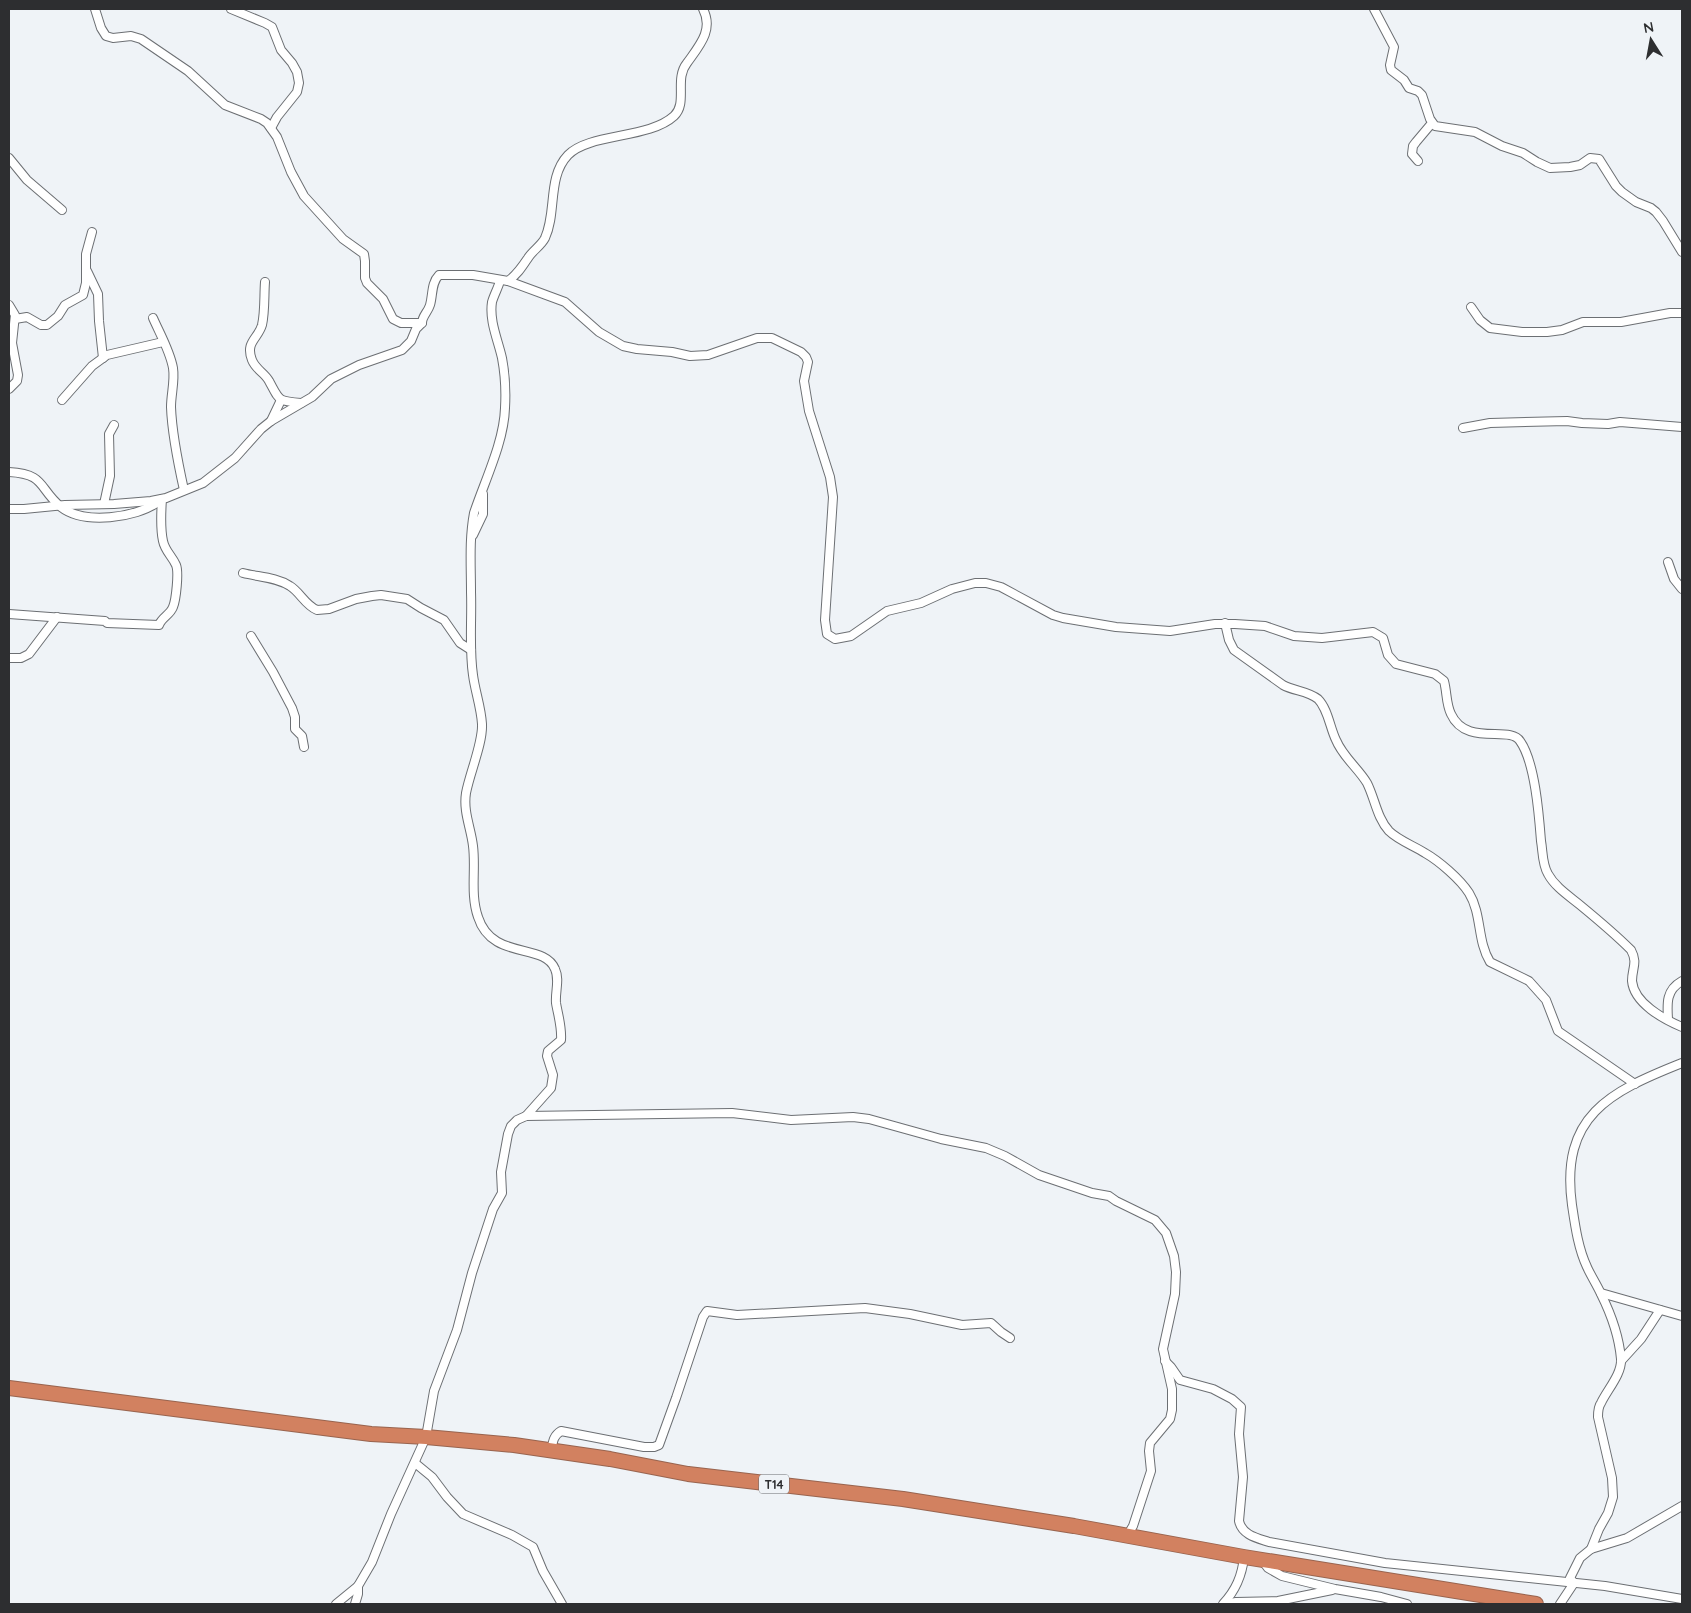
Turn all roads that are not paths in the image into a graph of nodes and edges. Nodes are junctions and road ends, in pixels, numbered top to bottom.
1 (95, 9) edge
2 (231, 9) edge
3 (703, 9) edge
4 (1374, 9) edge
5 (1432, 123) junction
6 (271, 128) junction
7 (9, 158) edge
8 (1418, 161) dead end
9 (62, 210) dead end
10 (92, 232) dead end
11 (1682, 252) edge
12 (86, 271) junction
13 (504, 281) junction
14 (265, 282) dead end
15 (9, 305) edge
16 (1471, 307) dead end
17 (1682, 313) edge
18 (153, 318) dead end
19 (15, 319) junction
20 (422, 323) junction
21 (163, 342) junction
22 (103, 358) junction
23 (9, 389) edge
24 (62, 400) dead end
25 (281, 400) junction
26 (301, 403) junction
27 (271, 422) junction
28 (114, 425) dead end
29 (1682, 427) edge
30 (1463, 428) dead end
31 (9, 472) edge
32 (184, 490) junction
33 (162, 499) junction
34 (104, 504) junction
35 (59, 505) junction
36 (9, 508) edge
37 (1668, 562) dead end
38 (243, 574) dead end
39 (1682, 589) edge
40 (9, 614) edge
41 (57, 617) junction
42 (1225, 623) junction
43 (251, 636) dead end
44 (471, 650) junction
45 (9, 658) edge
46 (304, 747) dead end
47 (1682, 981) edge
48 (1668, 1019) junction
49 (1682, 1027) edge
50 (1682, 1063) edge
51 (1635, 1084) junction
52 (526, 1116) junction
53 (1601, 1293) junction
54 (1660, 1310) junction
55 (1682, 1316) edge
56 (1010, 1338) dead end
57 (1165, 1361) junction
58 (1621, 1361) junction
59 (9, 1388) edge
60 (426, 1437) junction
61 (551, 1451) junction
62 (415, 1463) junction
63 (1682, 1506) edge
64 (1127, 1536) junction
65 (1591, 1549) junction
66 (1244, 1557) junction
67 (1262, 1560) junction
68 (1574, 1583) junction
69 (358, 1586) junction
70 (1335, 1589) junction
71 (1682, 1599) edge
72 (336, 1604) edge
73 (355, 1604) edge
74 (562, 1604) edge
75 (1224, 1604) edge
76 (1407, 1604) edge
77 (1536, 1604) edge
78 (1560, 1604) edge

1 - 6 street
2 - 6 street
3 - 13 street
4 - 5 street
5 - 8 street
5 - 11 street
6 - 20 street
7 - 9 street
10 - 12 street
12 - 19 street
12 - 22 street
13 - 20 street
13 - 42 street
13 - 44 street
14 - 25 street
15 - 19 street
16 - 17 street
18 - 21 street
19 - 23 street
20 - 26 street
21 - 22 street
21 - 32 street
22 - 24 street
25 - 26 street
25 - 27 street
26 - 27 street
27 - 32 street
28 - 34 street
29 - 30 street
31 - 35 street
32 - 33 street
33 - 34 street
33 - 35 street
33 - 41 street
34 - 35 street
35 - 36 street
37 - 39 street
38 - 44 street
40 - 41 street
41 - 45 street
42 - 48 street
42 - 51 street
43 - 46 street
44 - 52 street
47 - 48 street
48 - 49 street
50 - 51 street
51 - 53 street
52 - 57 street
52 - 60 street
53 - 54 street
53 - 58 street
54 - 55 street
54 - 58 street
56 - 61 street
57 - 64 street
57 - 68 street
58 - 65 street
59 - 60 highway, T14
60 - 61 highway, T14
60 - 62 street
61 - 64 highway, T14
62 - 69 street
62 - 74 street
63 - 65 street
64 - 66 highway, T14
65 - 68 street
66 - 67 highway, T14
66 - 75 street
67 - 70 street
67 - 77 highway, T14
68 - 71 street
68 - 78 street
69 - 72 street
69 - 73 street
70 - 75 street
70 - 76 street

